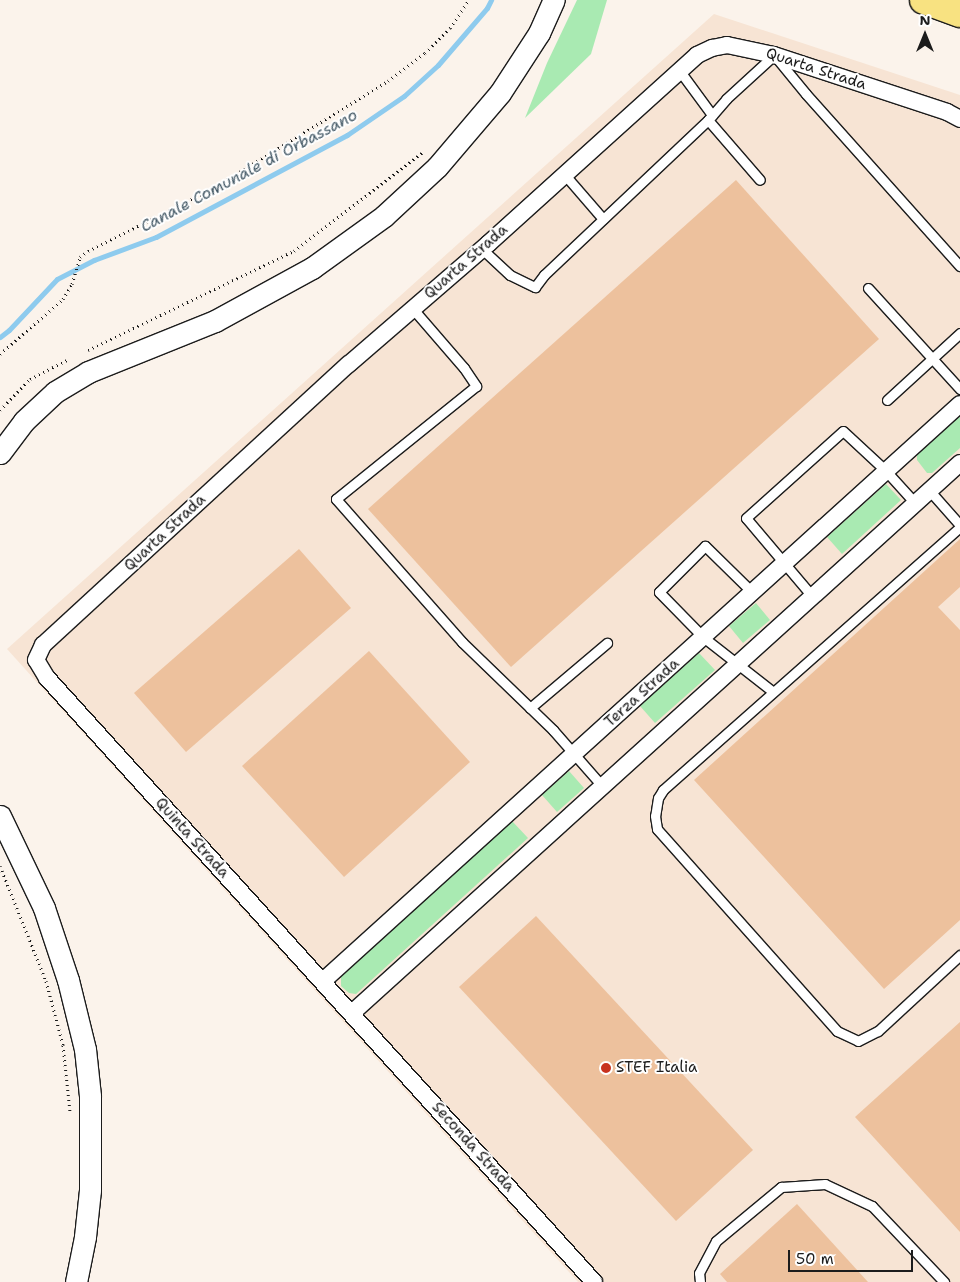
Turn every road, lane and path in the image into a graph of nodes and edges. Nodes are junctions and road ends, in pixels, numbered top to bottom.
1 (469, 0) edge
2 (554, 0) edge
3 (924, 0) edge
4 (960, 13) edge
5 (774, 54) junction
6 (679, 70) junction
7 (710, 117) junction
8 (960, 119) edge
9 (427, 149) dead end
10 (565, 175) junction
11 (760, 180) dead end
12 (603, 219) junction
13 (482, 249) junction
14 (960, 266) edge
15 (868, 288) dead end
16 (413, 309) junction
17 (960, 333) edge
18 (82, 353) dead end
19 (0, 354) edge
20 (73, 358) dead end
21 (932, 360) junction
22 (960, 389) edge
23 (886, 400) dead end
24 (960, 404) edge
25 (0, 410) edge
26 (0, 453) edge
27 (960, 463) edge
28 (886, 471) junction
29 (930, 490) junction
30 (915, 503) junction
31 (960, 526) edge
32 (784, 563) junction
33 (752, 592) junction
34 (812, 596) junction
35 (703, 637) junction
36 (606, 643) dead end
37 (36, 660) joint
38 (737, 664) junction
39 (772, 691) junction
40 (530, 708) junction
41 (574, 754) junction
42 (603, 786) junction
43 (0, 816) edge
44 (0, 866) edge
45 (960, 955) edge
46 (323, 981) junction
47 (352, 1013) junction
48 (70, 1119) dead end
49 (76, 1282) edge
50 (594, 1282) edge
51 (700, 1282) edge
52 (944, 1282) edge

1 - 19 path
2 - 26 street
3 - 4 highway
5 - 6 street, Quarta Strada
5 - 7 lane
5 - 8 street, Quarta Strada
5 - 14 lane
6 - 7 lane
6 - 10 street, Quarta Strada
7 - 11 lane
7 - 12 lane
9 - 18 path
10 - 12 lane
10 - 13 street, Quarta Strada
12 - 13 lane
13 - 16 street, Quarta Strada
15 - 21 lane
16 - 37 street, Quarta Strada
16 - 40 lane
17 - 21 lane
20 - 25 path
21 - 22 lane
21 - 23 lane
24 - 28 street, Terza Strada
27 - 29 street
28 - 30 lane
28 - 32 street, Terza Strada
28 - 32 lane
29 - 30 street
29 - 31 lane
30 - 34 street
31 - 39 lane
32 - 33 street, Terza Strada
32 - 34 lane
33 - 35 street, Terza Strada
33 - 35 lane
34 - 38 street
35 - 38 lane
35 - 41 street, Terza Strada
36 - 40 lane
37 - 46 street, Quinta Strada
38 - 39 lane
38 - 42 street
39 - 45 lane
40 - 41 lane
41 - 42 lane
41 - 46 street, Terza Strada
42 - 47 street
43 - 49 street
44 - 48 path
46 - 47 street, Quinta Strada
47 - 50 street, Seconda Strada
51 - 52 lane

